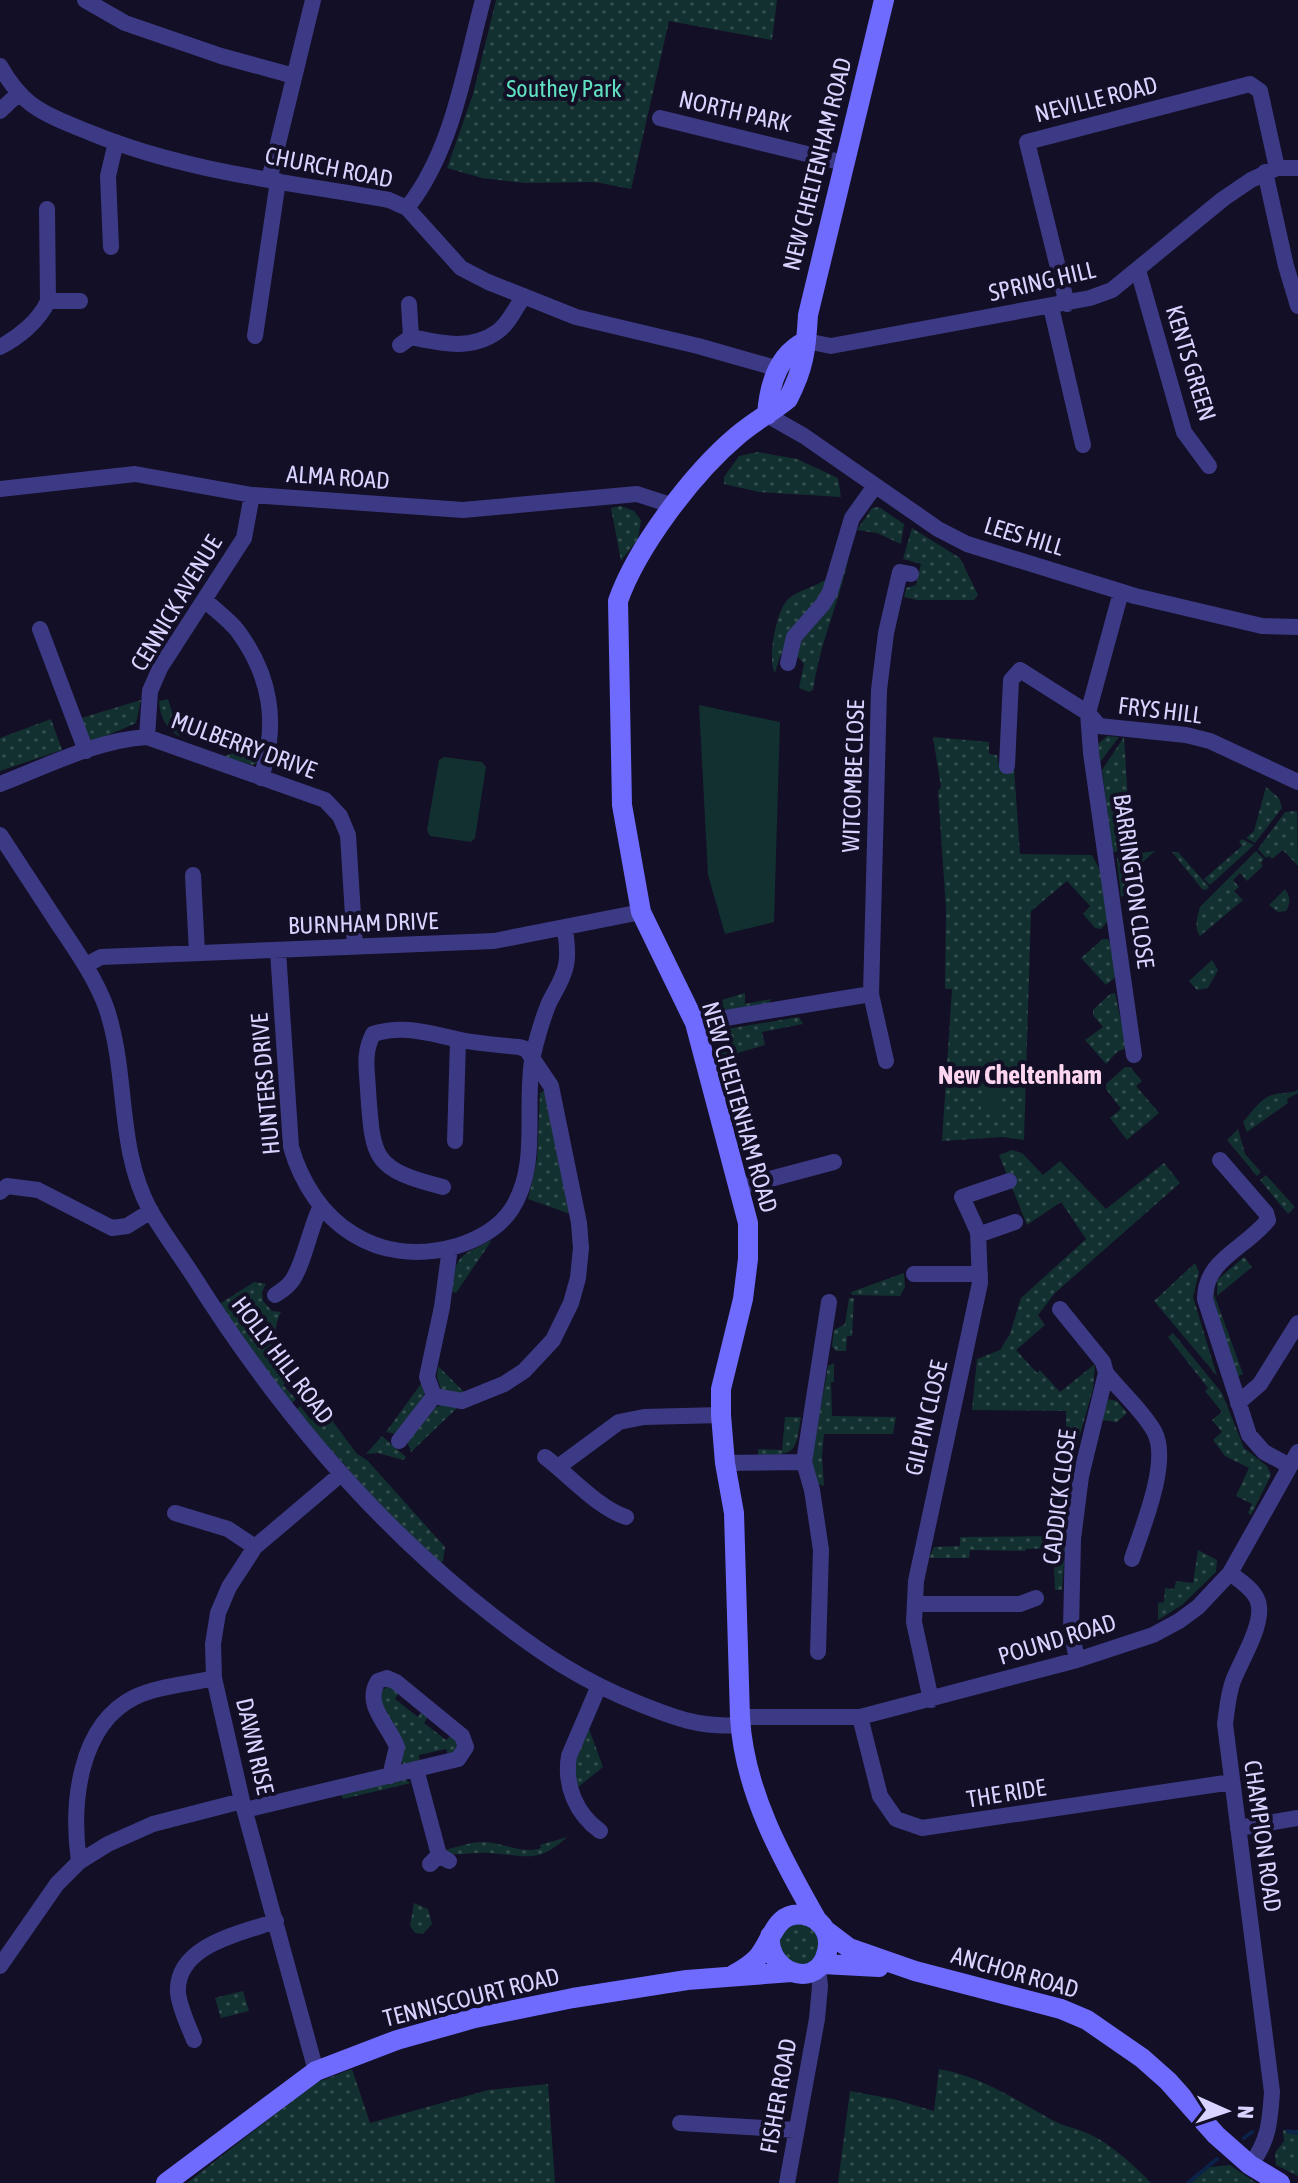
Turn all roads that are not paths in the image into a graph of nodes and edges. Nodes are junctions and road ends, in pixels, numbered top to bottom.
1 (85, 0) edge
2 (313, 0) edge
3 (483, 0) edge
4 (884, 0) edge
5 (0, 66) edge
6 (294, 76) junction
7 (19, 93) junction
8 (0, 111) edge
9 (660, 118) dead end
10 (116, 142) junction
11 (844, 163) junction
12 (1298, 168) edge
13 (1271, 170) junction
14 (274, 180) junction
15 (407, 208) junction
16 (47, 209) dead end
17 (111, 247) dead end
18 (1138, 270) junction
19 (524, 296) junction
20 (48, 301) junction
21 (80, 301) dead end
22 (409, 304) dead end
23 (1059, 306) junction
24 (1298, 306) edge
25 (255, 336) dead end
26 (806, 341) junction
27 (0, 347) edge
28 (779, 369) junction
29 (767, 415) junction
30 (1083, 445) dead end
31 (1209, 466) dead end
32 (875, 486) junction
33 (0, 489) edge
34 (252, 495) junction
35 (674, 506) junction
36 (911, 574) dead end
37 (1121, 592) junction
38 (205, 600) junction
39 (1298, 627) edge
40 (40, 629) dead end
41 (788, 663) dead end
42 (1088, 713) junction
43 (147, 737) junction
44 (86, 751) junction
45 (1007, 766) dead end
46 (261, 778) junction
47 (1298, 782) edge
48 (0, 784) edge
49 (0, 835) edge
50 (193, 875) dead end
51 (641, 912) junction
52 (565, 928) junction
53 (355, 947) junction
54 (278, 951) junction
55 (197, 953) junction
56 (86, 965) junction
57 (871, 994) junction
58 (695, 1023) junction
59 (458, 1040) junction
60 (1134, 1055) dead end
61 (532, 1058) junction
62 (886, 1061) dead end
63 (455, 1141) dead end
64 (1220, 1160) dead end
65 (834, 1162) dead end
66 (1009, 1181) dead end
67 (2, 1185) edge
68 (443, 1187) dead end
69 (740, 1187) junction
70 (320, 1208) junction
71 (151, 1211) junction
72 (1015, 1222) dead end
73 (978, 1235) junction
74 (450, 1248) junction
75 (914, 1274) dead end
76 (980, 1274) junction
77 (275, 1295) dead end
78 (829, 1302) dead end
79 (1060, 1309) dead end
80 (1298, 1323) edge
81 (1106, 1373) junction
82 (434, 1396) junction
83 (1238, 1403) junction
84 (721, 1415) junction
85 (399, 1441) dead end
86 (1294, 1459) edge
87 (804, 1462) junction
88 (725, 1463) junction
89 (341, 1474) junction
90 (175, 1513) dead end
91 (626, 1517) dead end
92 (255, 1547) junction
93 (1132, 1559) dead end
94 (1230, 1573) junction
95 (1036, 1598) dead end
96 (915, 1604) junction
97 (819, 1631) junction
98 (836, 1632) dead end
99 (818, 1652) dead end
100 (1077, 1660) junction
101 (214, 1678) junction
102 (598, 1688) junction
103 (931, 1700) junction
104 (860, 1717) junction
105 (740, 1721) junction
106 (416, 1769) junction
107 (390, 1776) junction
108 (1232, 1782) junction
109 (244, 1806) junction
110 (1298, 1818) edge
111 (1238, 1828) junction
112 (600, 1831) dead end
113 (439, 1860) dead end
114 (79, 1862) junction
115 (788, 1868) junction
116 (276, 1921) junction
117 (821, 1925) junction
118 (773, 1932) junction
119 (0, 1966) edge
120 (820, 1966) junction
121 (915, 1971) junction
122 (794, 1973) junction
123 (733, 1975) junction
124 (817, 2019) junction
125 (194, 2040) dead end
126 (316, 2071) junction
127 (680, 2123) dead end
128 (796, 2130) junction
129 (1250, 2165) junction
130 (166, 2183) edge
131 (787, 2183) edge
132 (1280, 2183) edge

1 - 6 street
2 - 6 street
3 - 15 street
4 - 11 street, NEW CHELTENHAM ROAD
5 - 7 street, CHURCH ROAD
6 - 14 street
7 - 8 street
7 - 10 street, CHURCH ROAD
9 - 11 street, NORTH PARK
10 - 14 street, CHURCH ROAD
10 - 17 street
11 - 26 street, NEW CHELTENHAM ROAD
12 - 13 street
13 - 18 street, SPRING HILL
13 - 23 street, NEVILLE ROAD
13 - 24 street
14 - 15 street, CHURCH ROAD
14 - 25 street
15 - 19 street, CHURCH ROAD
16 - 20 street
18 - 23 street, SPRING HILL
18 - 31 street, KENTS GREEN
19 - 22 street
19 - 28 street, CHURCH ROAD
20 - 21 street
20 - 27 street
23 - 26 street, SPRING HILL
23 - 30 street
26 - 28 street
26 - 29 street, NEW CHELTENHAM ROAD
28 - 29 street
29 - 32 street, LEES HILL
29 - 35 street, NEW CHELTENHAM ROAD
32 - 37 street, LEES HILL
32 - 41 street
33 - 34 street, ALMA ROAD
34 - 35 street, ALMA ROAD
34 - 38 street, CENNICK AVENUE
35 - 51 street, NEW CHELTENHAM ROAD
36 - 57 street, WITCOMBE CLOSE
37 - 39 street, LEES HILL
37 - 42 street, BARRINGTON CLOSE
38 - 43 street, CENNICK AVENUE
38 - 46 street
40 - 44 street
42 - 45 street, FRYS HILL
42 - 47 street, FRYS HILL
42 - 60 street, BARRINGTON CLOSE
43 - 44 street, MULBERRY DRIVE
43 - 46 street, MULBERRY DRIVE
44 - 48 street, MULBERRY DRIVE
46 - 53 street, MULBERRY DRIVE
49 - 56 street, HOLLY HILL ROAD
50 - 55 street
51 - 52 street, BURNHAM DRIVE
51 - 58 street, NEW CHELTENHAM ROAD
52 - 53 street, BURNHAM DRIVE
52 - 61 street, HUNTERS DRIVE
53 - 54 street, BURNHAM DRIVE
54 - 55 street, BURNHAM DRIVE
54 - 70 street, HUNTERS DRIVE
55 - 56 street, BURNHAM DRIVE
56 - 71 street, HOLLY HILL ROAD
57 - 58 street
57 - 62 street, WITCOMBE CLOSE
58 - 69 street, NEW CHELTENHAM ROAD
59 - 61 street
59 - 63 street
59 - 68 street
61 - 74 street, HUNTERS DRIVE
61 - 82 street
64 - 83 street
65 - 69 street
66 - 73 street, GILPIN CLOSE
67 - 71 street
69 - 84 street, NEW CHELTENHAM ROAD
70 - 74 street, HUNTERS DRIVE
70 - 77 street
71 - 89 street, HOLLY HILL ROAD
72 - 73 street
73 - 76 street, GILPIN CLOSE
74 - 82 street
75 - 76 street
76 - 96 street, GILPIN CLOSE
78 - 87 street
79 - 81 street
80 - 83 street
81 - 93 street
81 - 100 street, CADDICK CLOSE
82 - 85 street
83 - 86 street
84 - 88 street, NEW CHELTENHAM ROAD
84 - 91 street
86 - 94 street, POUND ROAD
87 - 88 street
87 - 97 street
88 - 105 street, NEW CHELTENHAM ROAD
89 - 92 street, DAWN RISE
89 - 102 street, HOLLY HILL ROAD
90 - 92 street
92 - 101 street, DAWN RISE
94 - 100 street, POUND ROAD
94 - 108 street, CHAMPION ROAD
95 - 96 street
96 - 103 street, GILPIN CLOSE
97 - 98 street
97 - 99 street
100 - 103 street, POUND ROAD
101 - 109 street, DAWN RISE
101 - 114 street
102 - 105 street, HOLLY HILL ROAD
102 - 112 street
103 - 104 street, POUND ROAD
104 - 105 street, POUND ROAD
104 - 108 street, THE RIDE
105 - 115 street, NEW CHELTENHAM ROAD
106 - 107 street
106 - 107 street
106 - 113 street
107 - 109 street
108 - 111 street, CHAMPION ROAD
109 - 114 street
109 - 116 street, DAWN RISE
110 - 111 street
111 - 129 street, CHAMPION ROAD
114 - 119 street
115 - 117 street, NEW CHELTENHAM ROAD
115 - 118 street
116 - 125 street
116 - 126 street, DAWN RISE
117 - 118 street
117 - 120 street
117 - 121 street, ANCHOR ROAD
118 - 122 street
118 - 123 street
120 - 121 street, ANCHOR ROAD
120 - 122 street
120 - 124 street, FISHER ROAD
121 - 129 street, ANCHOR ROAD
122 - 123 street, TENNISCOURT ROAD
122 - 124 street, FISHER ROAD
123 - 126 street, TENNISCOURT ROAD
124 - 128 street, FISHER ROAD
126 - 130 street, TENNISCOURT ROAD
127 - 128 street
128 - 131 street, FISHER ROAD
129 - 132 street, ANCHOR ROAD

